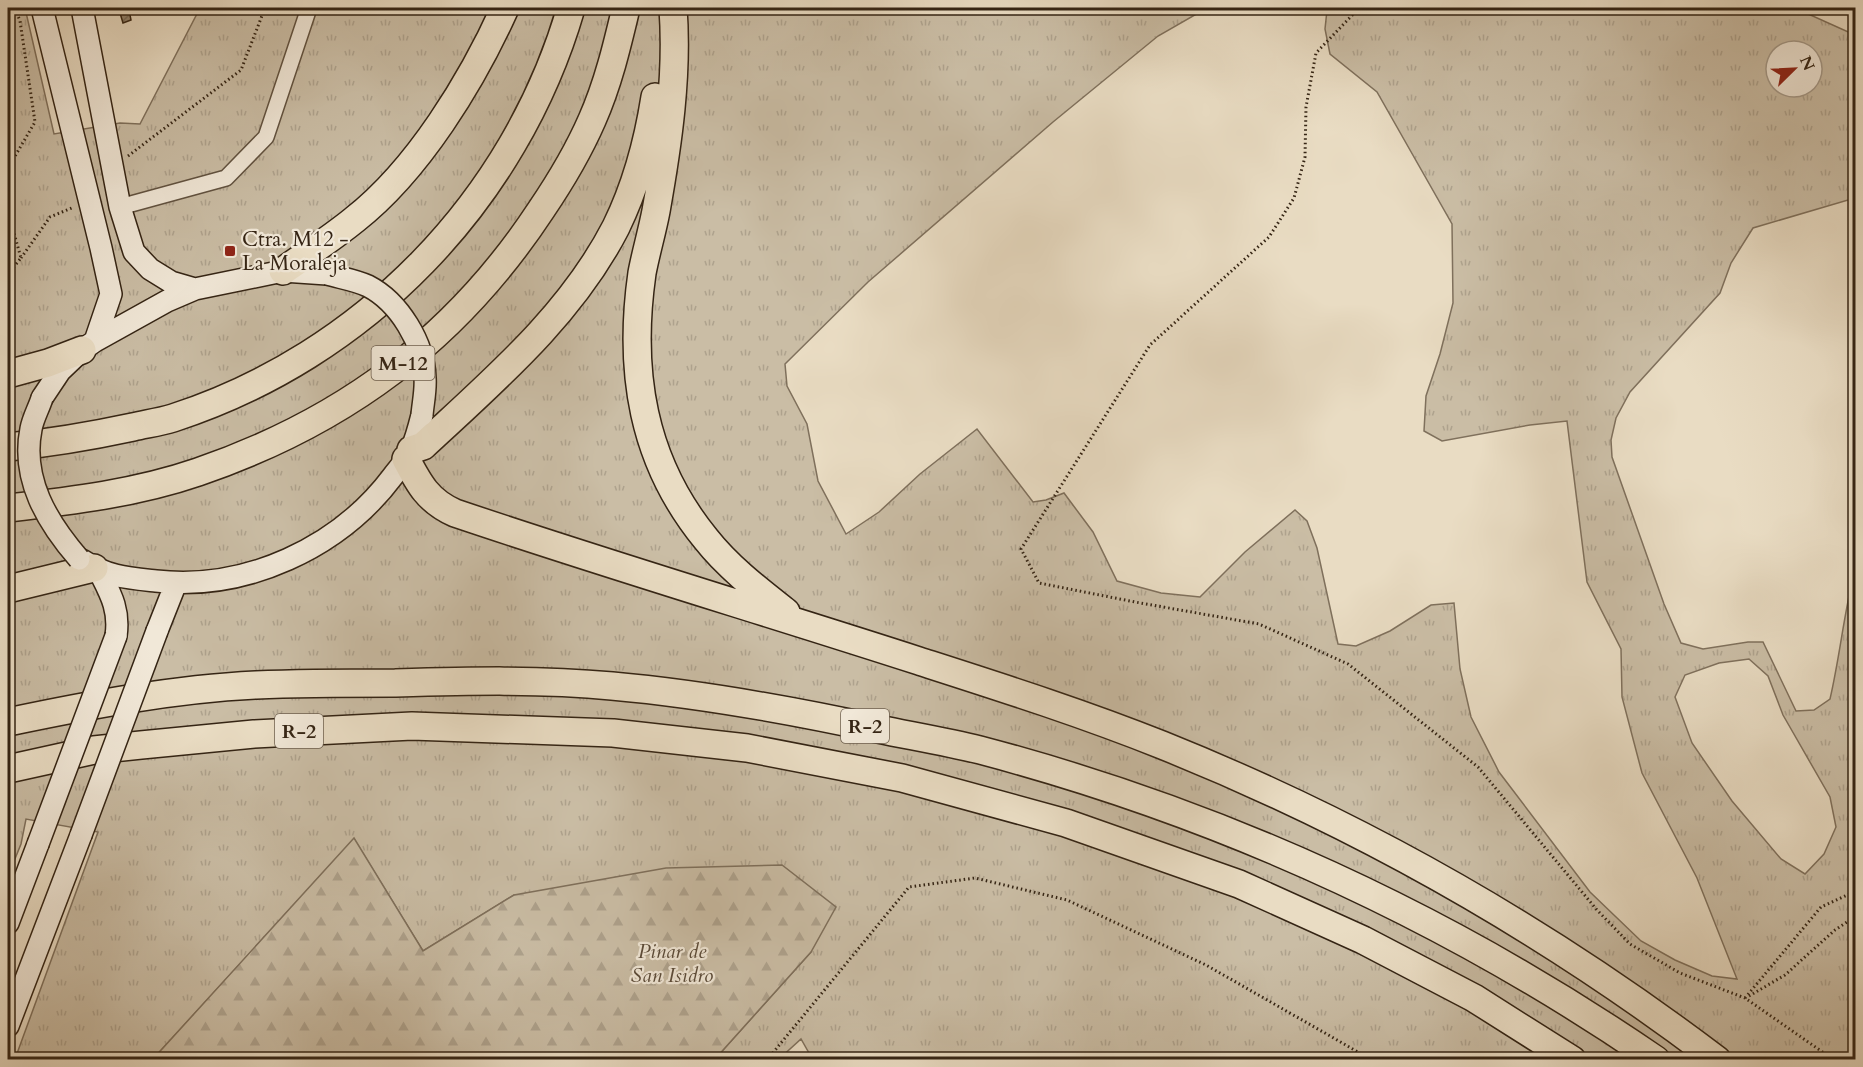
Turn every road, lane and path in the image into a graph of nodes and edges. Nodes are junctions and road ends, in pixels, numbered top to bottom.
1 (15, 8) edge
2 (42, 8) edge
3 (82, 8) edge
4 (264, 8) edge
5 (309, 8) edge
6 (505, 8) edge
7 (571, 8) edge
8 (626, 8) edge
9 (663, 8) edge
10 (673, 8) edge
11 (1359, 8) edge
12 (113, 167) junction
13 (89, 201) junction
14 (8, 204) edge
15 (120, 207) junction
16 (8, 212) edge
17 (21, 258) junction
18 (283, 271) junction
19 (8, 274) edge
20 (195, 289) junction
21 (88, 345) junction
22 (8, 374) edge
23 (8, 447) edge
24 (409, 454) junction
25 (8, 508) edge
26 (91, 566) junction
27 (176, 584) junction
28 (8, 589) edge
29 (799, 622) junction
30 (8, 722) edge
31 (94, 750) junction
32 (8, 769) edge
33 (8, 774) edge
34 (1856, 891) edge
35 (1856, 916) edge
36 (8, 923) edge
37 (1745, 998) junction
38 (8, 1026) edge
39 (767, 1059) edge
40 (1372, 1059) edge
41 (1572, 1059) edge
42 (1656, 1059) edge
43 (1717, 1059) edge
44 (1834, 1059) edge

1 - 14 path
2 - 13 street
3 - 12 street
4 - 12 path
5 - 15 street
6 - 18 highway
7 - 23 highway, M-12
8 - 25 highway, M-12
9 - 24 highway
10 - 29 highway
11 - 37 path
12 - 15 street
13 - 17 path
13 - 21 street
15 - 20 street
16 - 17 path
17 - 19 path
18 - 20 street
18 - 24 street, bridge
20 - 21 street
21 - 22 highway
21 - 26 street, bridge
24 - 27 street
24 - 29 highway
26 - 27 street
26 - 28 highway
26 - 36 street, bridge
27 - 38 street, bridge
29 - 43 highway
30 - 42 highway, R-2
31 - 32 highway, R-2
31 - 33 highway
31 - 41 highway, R-2
34 - 37 path
35 - 37 path
37 - 44 path
39 - 40 path

